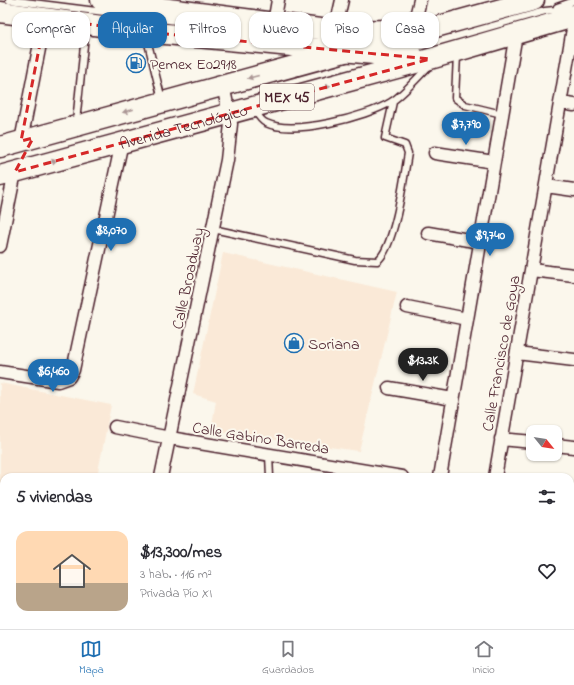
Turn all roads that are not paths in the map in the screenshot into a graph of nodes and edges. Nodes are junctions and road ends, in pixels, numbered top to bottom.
1 (9, 0) edge
2 (101, 0) edge
3 (278, 0) edge
4 (342, 0) edge
5 (420, 0) edge
6 (574, 1) edge
7 (136, 2) edge
8 (191, 6) edge
9 (540, 6) edge
10 (574, 8) edge
11 (0, 12) edge
12 (276, 12) edge
13 (339, 12) edge
14 (417, 12) edge
15 (12, 14) edge
16 (574, 17) edge
17 (249, 18) edge
18 (574, 23) edge
19 (439, 27) edge
20 (249, 30) edge
21 (167, 34) edge
22 (516, 34) junction
23 (381, 40) edge
24 (39, 48) edge
25 (85, 48) edge
26 (149, 48) edge
27 (348, 49) junction
28 (442, 56) junction
29 (223, 85) junction
30 (162, 102) junction
31 (393, 102) junction
32 (561, 103) junction
33 (574, 105) edge
34 (252, 107) junction
35 (230, 113) junction
36 (502, 114) junction
37 (83, 124) junction
38 (21, 141) junction
39 (122, 142) junction
40 (0, 147) edge
41 (435, 153) dead end
42 (494, 162) junction
43 (5, 170) edge
44 (546, 186) junction
45 (574, 190) edge
46 (213, 229) junction
47 (428, 233) dead end
48 (480, 242) junction
49 (0, 246) edge
50 (531, 270) junction
51 (574, 276) edge
52 (407, 307) dead end
53 (467, 319) junction
54 (517, 353) junction
55 (574, 360) edge
56 (0, 372) edge
57 (389, 388) dead end
58 (453, 399) junction
59 (115, 427) dead end
60 (170, 438) junction
61 (501, 438) junction
62 (526, 441) edge
63 (562, 446) edge
64 (574, 447) edge
65 (269, 455) junction
66 (162, 473) edge
67 (270, 473) edge
68 (375, 473) edge
69 (441, 473) edge
70 (496, 473) edge

1 - 20 lane
2 - 7 main road
3 - 12 street
4 - 13 street
5 - 14 street
6 - 9 lane
7 - 8 main road
8 - 17 main road
9 - 10 lane
9 - 19 main road, Avenida Tecnológico / MEX 45
9 - 27 lane
11 - 15 main road
16 - 22 main road, Avenida Tecnológico / MEX 45
18 - 32 street, Calle Francisco de Goya
21 - 27 main road
22 - 28 main road, Avenida Tecnológico / MEX 45
22 - 36 street
23 - 27 main road, Avenida Tecnológico / MEX 45
24 - 38 street
25 - 37 lane
26 - 30 lane
27 - 28 main road
27 -> 29 main road, Avenida Tecnológico / MEX 45
27 - 34 main road
28 - 31 lane
34 -> 28 main road, Avenida Tecnológico / MEX 45
28 - 36 lane
29 - 30 main road, Avenida Tecnológico / MEX 45
29 - 35 street, Calle Broadway
30 -> 37 main road, Avenida Tecnológico / MEX 45
31 - 34 lane
31 - 46 lane
32 - 33 street
32 - 44 street, Calle Francisco de Goya
34 - 35 main road, Avenida Tecnológico / MEX 45
35 - 39 main road, Avenida Tecnológico / MEX 45
35 - 46 street, Calle Broadway
36 - 42 street
37 - 38 main road, Avenida Tecnológico / MEX 45
37 - 43 main road
38 - 40 main road, Avenida Tecnológico / MEX 45
38 - 43 main road
43 -> 39 main road, Avenida Tecnológico / MEX 45
39 - 56 street
41 - 42 street
42 - 48 street
43 - 49 street
44 - 45 street
44 - 50 street, Calle Francisco de Goya
46 - 60 street, Calle Broadway
47 - 48 street
48 - 53 street
50 - 51 street
50 - 54 street, Calle Francisco de Goya
52 - 53 street
53 - 58 street
54 - 55 street
54 - 61 street, Calle Francisco de Goya
57 - 58 street
58 - 69 street
59 - 60 street, Calle Gabino Barreda
60 - 65 street, Calle Gabino Barreda
60 - 66 street, Calle Broadway
61 - 62 street
61 - 70 street, Calle Francisco de Goya
63 - 64 street
65 - 67 lane
65 - 68 street, Calle Gabino Barreda

